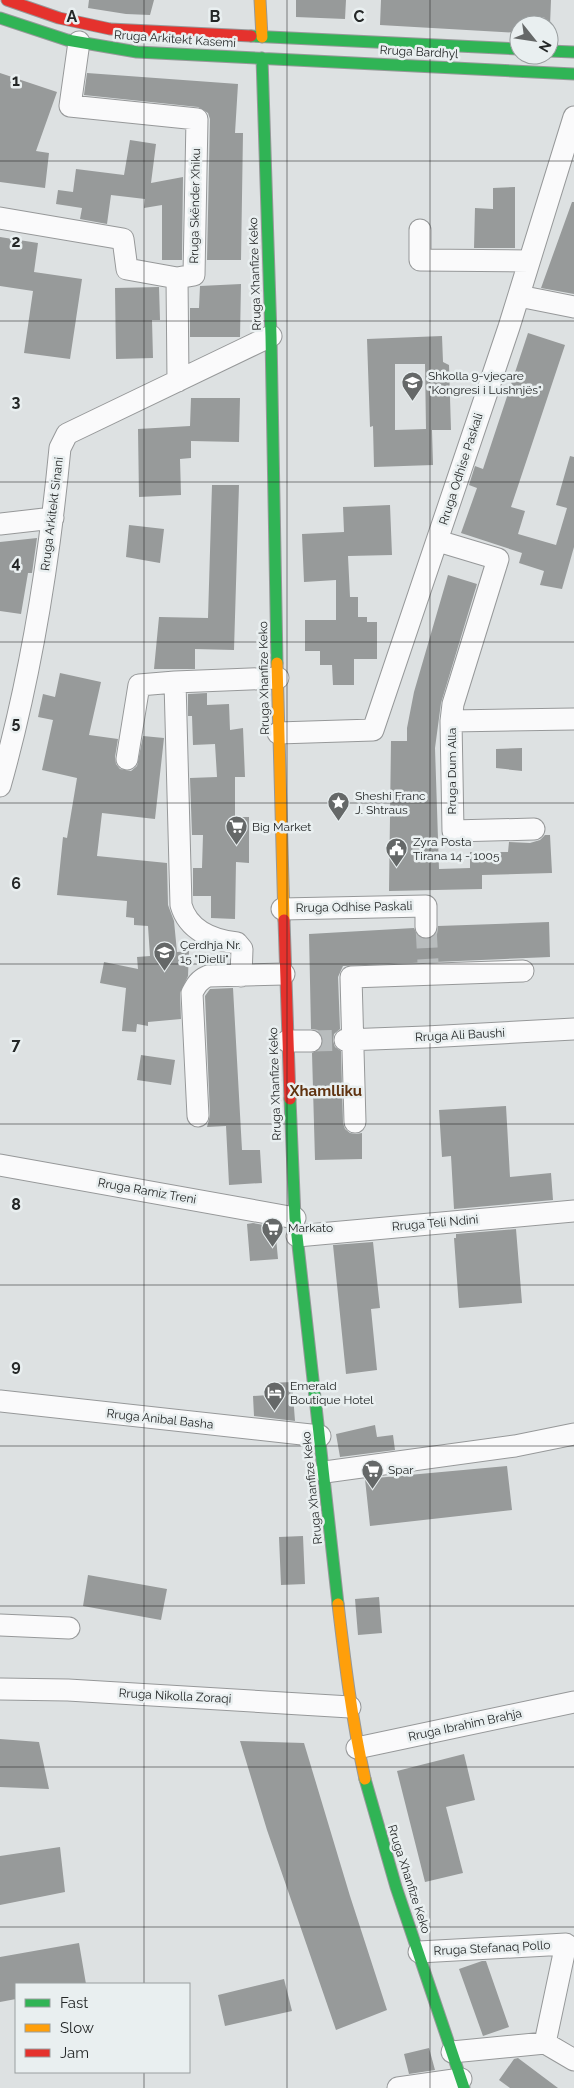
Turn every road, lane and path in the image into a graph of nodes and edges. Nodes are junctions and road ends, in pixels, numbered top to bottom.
1 (7, 0) edge
2 (260, 0) edge
3 (0, 18) edge
4 (262, 37) junction
5 (78, 42) junction
6 (509, 49) edge
7 (559, 51) edge
8 (574, 52) edge
9 (262, 58) junction
10 (574, 74) edge
11 (574, 117) edge
12 (0, 218) edge
13 (420, 230) dead end
14 (529, 261) junction
15 (177, 278) junction
16 (518, 296) junction
17 (574, 307) edge
18 (271, 336) junction
19 (178, 381) junction
20 (53, 518) junction
21 (0, 524) edge
22 (438, 541) junction
23 (278, 678) junction
24 (175, 682) junction
25 (574, 720) edge
26 (452, 721) junction
27 (278, 733) junction
28 (126, 759) dead end
29 (0, 786) edge
30 (534, 829) dead end
31 (282, 909) junction
32 (426, 927) tunnel mouth
33 (523, 971) dead end
34 (284, 974) junction
35 (242, 976) junction
36 (574, 1028) edge
37 (349, 1040) junction
38 (287, 1041) junction
39 (311, 1041) tunnel mouth
40 (198, 1116) dead end
41 (355, 1122) dead end
42 (0, 1165) edge
43 (574, 1211) edge
44 (296, 1227) junction
45 (0, 1401) edge
46 (574, 1434) edge
47 (320, 1436) junction
48 (324, 1472) junction
49 (0, 1625) edge
50 (69, 1628) dead end
51 (0, 1688) edge
52 (574, 1702) edge
53 (350, 1707) junction
54 (357, 1748) junction
55 (419, 1952) junction
56 (545, 2043) junction
57 (452, 2052) junction
58 (574, 2060) edge
59 (462, 2084) edge
60 (398, 2088) edge

1 - 4 main road, Rruga Arkitekt Kasemi
2 - 4 main road, Rruga Xhanfize Keko
3 - 5 main road, Rruga Arkitekt Kasemi
4 - 6 main road, Rruga Bardhyl
4 - 9 main road, Rruga Xhanfize Keko
5 - 9 main road, Rruga Arkitekt Kasemi
5 - 15 street, Rruga Skënder Xhiku
7 - 8 main road
9 - 10 main road, Rruga Bardhyl
9 - 18 main road, Rruga Xhanfize Keko
11 - 14 street, Rruga Odhise Paskali
12 - 15 street, Rruga Skënder Xhiku
13 - 14 street
14 - 16 street, Rruga Odhise Paskali
15 - 19 street, Rruga Skënder Xhiku
16 - 17 street
16 - 22 street, Rruga Odhise Paskali
18 - 19 street, Rruga Arkitekt Sinani
18 - 23 main road, Rruga Xhanfize Keko
19 - 20 street, Rruga Arkitekt Sinani
20 - 21 street
20 - 29 street, Rruga Arkitekt Sinani
22 - 26 street
22 - 27 street, Rruga Odhise Paskali
23 - 24 street
23 - 27 main road, Rruga Xhanfize Keko
24 - 28 street
24 - 35 street
25 - 26 street, Rruga Dum Alla
26 - 30 street, Rruga Dum Alla
27 - 31 main road, Rruga Xhanfize Keko
31 - 32 street, Rruga Odhise Paskali
31 - 34 main road, Rruga Xhanfize Keko
33 - 37 street
34 - 35 street
34 - 38 main road, Rruga Xhanfize Keko
35 - 40 street
36 - 37 street, Rruga Ali Baushi
37 - 41 street
38 - 39 street
38 - 44 main road, Rruga Xhanfize Keko
42 - 44 street, Rruga Ramiz Treni
43 - 44 street, Rruga Teli Ndini
44 - 47 main road, Rruga Xhanfize Keko
45 - 47 street, Rruga Anibal Basha
46 - 48 street
47 - 48 main road, Rruga Xhanfize Keko
48 - 53 main road, Rruga Xhanfize Keko
49 - 50 street
51 - 53 street, Rruga Nikolla Zoraqi
52 - 54 street, Rruga Ibrahim Brahja
53 - 54 main road, Rruga Xhanfize Keko
54 - 55 main road, Rruga Xhanfize Keko
55 - 56 street, Rruga Stefanaq Pollo
55 - 57 main road, Rruga Xhanfize Keko
56 - 57 street
56 - 58 street
57 - 59 main road, Rruga Xhanfize Keko
59 - 60 street

